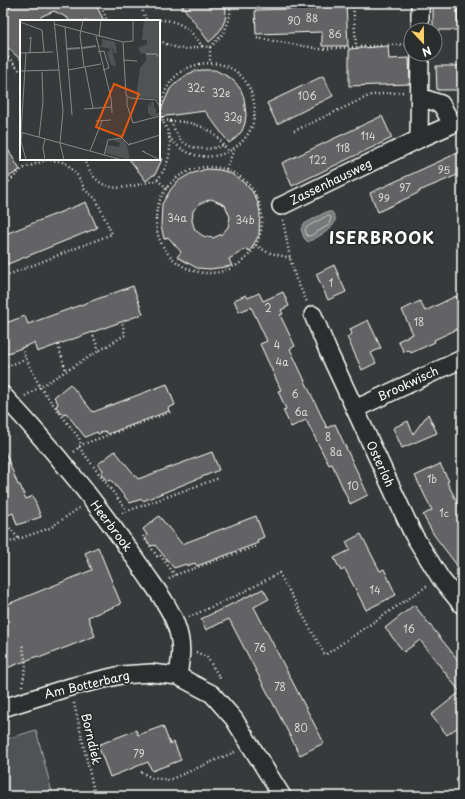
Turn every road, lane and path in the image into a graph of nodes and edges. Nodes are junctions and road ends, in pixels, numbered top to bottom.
1 (10, 3) edge
2 (100, 3) edge
3 (142, 3) edge
4 (230, 3) edge
5 (353, 3) edge
6 (420, 3) edge
7 (107, 20) edge
8 (147, 20) edge
9 (160, 20) edge
10 (3, 21) edge
11 (420, 22) edge
12 (257, 38) dead end
13 (160, 40) edge
14 (3, 42) edge
15 (403, 44) edge
16 (202, 46) junction
17 (356, 46) junction
18 (210, 47) junction
19 (420, 62) edge
20 (210, 63) junction
21 (20, 71) edge
22 (420, 93) junction
23 (162, 120) junction
24 (170, 121) junction
25 (457, 122) edge
26 (294, 131) dead end
27 (169, 137) junction
28 (418, 139) junction
29 (223, 145) junction
30 (234, 149) junction
31 (229, 152) junction
32 (84, 160) edge
33 (226, 169) junction
34 (157, 180) junction
35 (3, 187) edge
36 (167, 188) junction
37 (281, 206) joint
38 (256, 245) junction
39 (290, 258) junction
40 (3, 277) edge
41 (313, 315) joint
42 (122, 321) dead end
43 (92, 332) dead end
44 (58, 345) dead end
45 (22, 348) dead end
46 (99, 351) junction
47 (26, 359) junction
48 (462, 359) edge
49 (3, 366) edge
50 (66, 371) junction
51 (40, 387) junction
52 (3, 395) edge
53 (355, 409) junction
54 (173, 411) dead end
55 (80, 446) junction
56 (63, 462) junction
57 (219, 478) dead end
58 (91, 499) junction
59 (127, 511) junction
60 (106, 518) junction
61 (3, 528) edge
62 (143, 536) dead end
63 (19, 539) junction
64 (3, 543) edge
65 (257, 546) dead end
66 (175, 575) junction
67 (430, 583) dead end
68 (155, 589) junction
69 (462, 604) edge
70 (176, 624) junction
71 (22, 643) dead end
72 (178, 676) junction
73 (70, 687) junction
74 (11, 706) edge
75 (251, 745) junction
76 (141, 772) dead end
77 (96, 796) edge
78 (282, 796) edge

1 - 10 path
2 - 7 path
3 - 8 path
4 - 18 path
5 - 17 path
6 - 11 street
9 - 16 path
12 - 17 path
13 - 16 path
14 - 21 path
15 - 17 path
16 - 18 path
18 - 20 path
19 - 22 street
20 - 23 path
20 - 30 path
22 - 25 street, Zassenhausweg
22 - 26 path
22 - 28 street
23 - 24 path
23 - 27 path
24 - 29 path
24 - 29 path
25 - 28 street, Zassenhausweg
27 - 31 path
27 - 34 path
28 - 37 street, Zassenhausweg
29 - 31 path
30 - 31 path
30 - 33 path
32 - 34 path
33 - 36 path
33 - 38 path
34 - 36 path
35 - 40 path
36 - 38 path
37 - 39 path, Zassenhausweg
38 - 39 path
39 - 41 path, Zassenhausweg
41 - 53 street, Osterloh
42 - 46 path
43 - 46 path
44 - 50 path
45 - 47 path
46 - 50 path
47 - 49 path
47 - 51 path
48 - 53 street, Brookwisch
50 - 51 path
51 - 55 path
52 - 56 street, Heerbrook
53 - 69 street, Osterloh
54 - 55 path
55 - 56 path
55 - 59 path
56 - 58 street, Heerbrook
57 - 59 path
58 - 60 street, Heerbrook
58 - 63 path
59 - 60 path
60 - 68 street, Heerbrook
61 - 63 path
62 - 66 path
63 - 64 path
65 - 66 path
66 - 68 path
67 - 70 path
68 - 70 street, Heerbrook
70 - 72 street, Heerbrook
71 - 74 path
72 - 73 street, Am Botterbarg
72 - 75 street, Am Botterbarg
73 - 74 street, Am Botterbarg
73 - 77 path, Borndiek
75 - 76 path
75 - 78 street, Am Botterbarg

